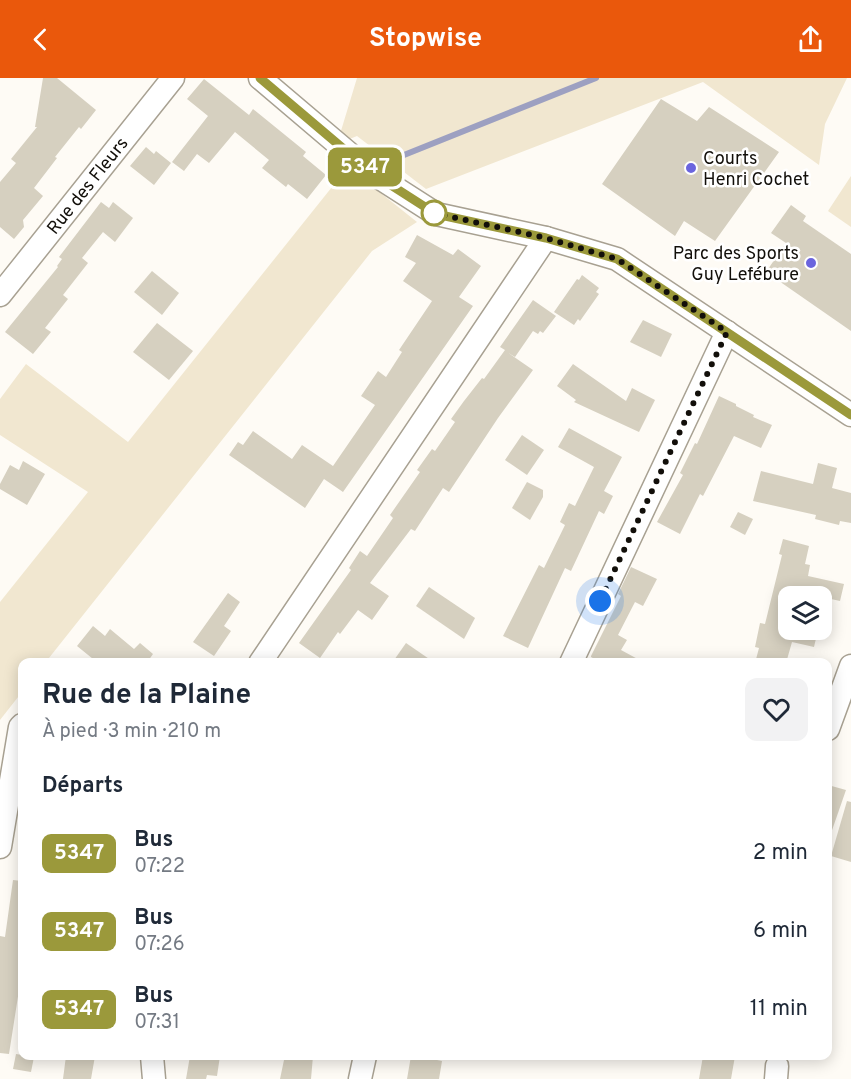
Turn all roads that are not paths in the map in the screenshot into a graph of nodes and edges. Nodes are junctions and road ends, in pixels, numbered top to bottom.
1 (173, 78) edge
2 (260, 78) edge
3 (546, 238) junction
4 (0, 295) edge
5 (727, 332) junction
6 (851, 415) edge
7 (263, 658) edge
8 (573, 658) edge
9 (851, 666) edge
10 (832, 718) edge
11 (18, 739) edge
12 (0, 847) edge
13 (152, 1060) edge
14 (364, 1060) edge
15 (154, 1079) edge
16 (360, 1079) edge

1 - 4 street, Rue des Fleurs
2 - 3 street
3 - 5 street
3 - 7 street
5 - 6 street
5 - 8 street
9 - 10 street
11 - 12 street
13 - 15 street
14 - 16 street

